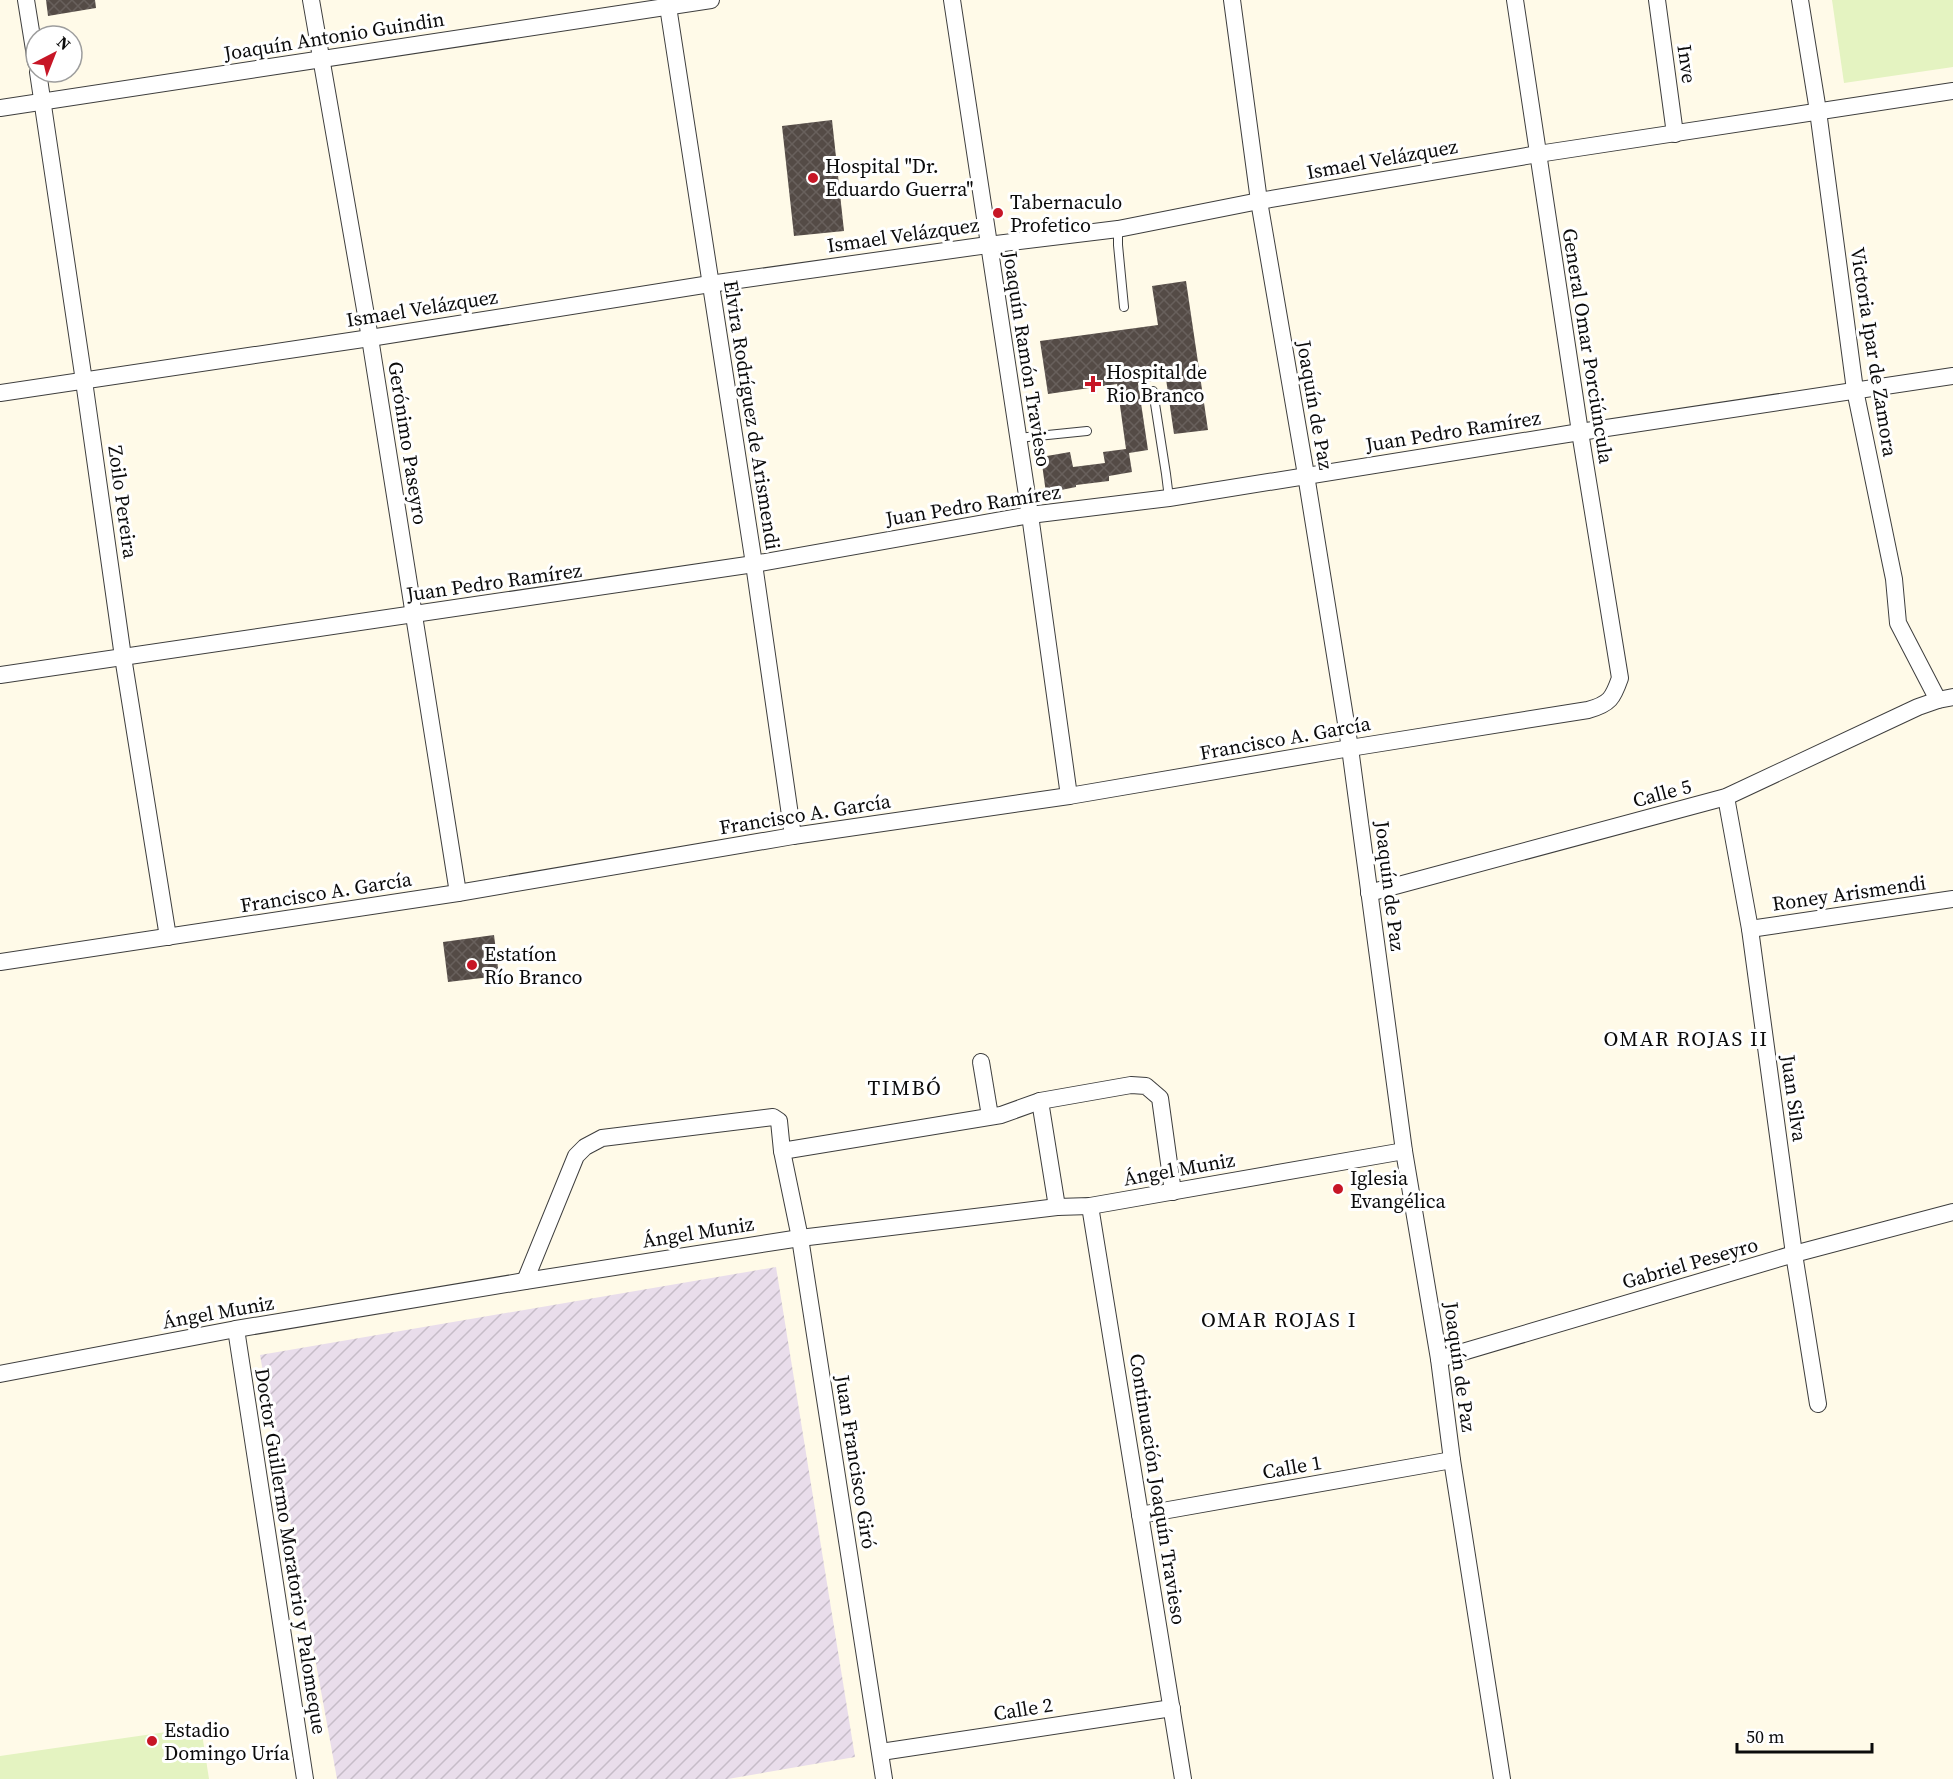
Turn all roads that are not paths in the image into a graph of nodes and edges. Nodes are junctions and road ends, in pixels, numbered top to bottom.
1 (26, 0) edge
2 (310, 0) edge
3 (711, 0) edge
4 (952, 0) edge
5 (1232, 0) edge
6 (1515, 0) edge
7 (1657, 0) edge
8 (1800, 0) edge
9 (668, 3) edge
10 (30, 24) edge
11 (321, 59) junction
12 (40, 84) edge
13 (1953, 91) edge
14 (42, 101) junction
15 (0, 108) edge
16 (1818, 111) junction
17 (1675, 134) junction
18 (1538, 154) junction
19 (1259, 201) junction
20 (1118, 229) junction
21 (988, 245) junction
22 (710, 284) junction
23 (1124, 307) dead end
24 (370, 338) junction
25 (1953, 376) edge
26 (84, 381) junction
27 (1855, 390) junction
28 (1153, 391) dead end
29 (0, 393) edge
30 (1087, 430) dead end
31 (1580, 432) junction
32 (1017, 438) junction
33 (1306, 476) junction
34 (1168, 498) junction
35 (1029, 515) junction
36 (754, 564) junction
37 (413, 615) junction
38 (123, 657) junction
39 (0, 675) edge
40 (1613, 696) joint
41 (1945, 698) edge
42 (1350, 748) junction
43 (1069, 796) junction
44 (1726, 797) junction
45 (792, 836) junction
46 (458, 892) junction
47 (1370, 893) junction
48 (1953, 899) edge
49 (1750, 928) junction
50 (168, 937) junction
51 (0, 962) edge
52 (981, 1062) dead end
53 (1040, 1101) junction
54 (990, 1116) junction
55 (783, 1151) junction
56 (1404, 1151) junction
57 (1173, 1192) junction
58 (1090, 1206) junction
59 (1057, 1207) junction
60 (1953, 1212) edge
61 (800, 1238) junction
62 (1794, 1254) junction
63 (525, 1281) junction
64 (236, 1329) junction
65 (1439, 1359) junction
66 (0, 1374) edge
67 (1818, 1404) dead end
68 (1452, 1460) junction
69 (1140, 1515) junction
70 (1172, 1708) junction
71 (881, 1752) junction
72 (305, 1779) edge
73 (884, 1779) edge
74 (1183, 1779) edge
75 (1502, 1779) edge

1 - 10 street
2 - 11 street, Gerónimo Paseyro
3 - 9 street, Joaquín Antonio Guindin
4 - 21 street, Joaquín Ramón Travieso
5 - 19 street, Joaquín de Paz
6 - 18 street, General Omar Porciúncula
7 - 17 street, Inve
8 - 16 street, Victoria Ipar de Zamora
9 - 11 street, Joaquín Antonio Guindin
9 - 22 street, Elvira Rodríguez de Arismendi
11 - 14 street, Joaquín Antonio Guindin
11 - 24 street, Gerónimo Paseyro
12 - 14 street, Zoilo Pereira
13 - 16 street, Ismael Velázquez
14 - 15 street, Joaquín Antonio Guindin
14 - 26 street, Zoilo Pereira
16 - 17 street, Ismael Velázquez
16 - 27 street, Victoria Ipar de Zamora
17 - 18 street, Ismael Velázquez
18 - 19 street, Ismael Velázquez
18 - 31 street, General Omar Porciúncula
19 - 20 street, Ismael Velázquez
19 - 33 street, Joaquín de Paz
20 - 21 street, Ismael Velázquez
20 - 23 lane
21 - 22 street, Ismael Velázquez
21 - 32 street, Joaquín Ramón Travieso
22 - 24 street, Ismael Velázquez
22 - 36 street, Elvira Rodríguez de Arismendi
24 - 26 street, Ismael Velázquez
24 - 37 street, Gerónimo Paseyro
25 - 27 street, Juan Pedro Ramírez
26 - 29 street, Ismael Velázquez
26 - 38 street, Zoilo Pereira
27 - 31 street, Juan Pedro Ramírez
27 - 41 street, Victoria Ipar de Zamora
28 - 34 lane
30 - 32 lane
31 - 33 street, Juan Pedro Ramírez
31 - 40 street, General Omar Porciúncula
32 - 35 street, Joaquín Ramón Travieso
33 - 34 street, Juan Pedro Ramírez
33 - 42 street, Joaquín de Paz
34 - 35 street, Juan Pedro Ramírez
35 - 36 street, Juan Pedro Ramírez
35 - 43 street, Joaquín Ramón Travieso
36 - 37 street, Juan Pedro Ramírez
36 - 45 street, Elvira Rodríguez de Arismendi
37 - 38 street, Juan Pedro Ramírez
37 - 46 street, Gerónimo Paseyro
38 - 39 street, Juan Pedro Ramírez
38 - 50 street, Zoilo Pereira
40 - 42 street, Francisco A. García
41 - 44 street, Calle 5
42 - 43 street, Francisco A. García
42 - 47 street, Joaquín de Paz
43 - 45 street, Francisco A. García
44 - 47 street, Calle 5
44 - 49 street, Juan Silva
45 - 46 street, Francisco A. García
46 - 50 street, Francisco A. García
47 - 56 street, Joaquín de Paz
48 - 49 street, Roney Arismendi
49 - 62 street, Juan Silva
50 - 51 street, Francisco A. García
52 - 54 street
53 - 54 street
53 - 57 street
53 - 59 street
54 - 55 street
55 - 61 street, Juan Francisco Giró
55 - 63 street, Juan Francisco Giró
56 - 57 street, Ángel Muniz
56 - 65 street, Joaquín de Paz
57 - 58 street, Ángel Muniz
58 - 59 street, Ángel Muniz
58 - 69 street, Continuación Joaquín Travieso
59 - 61 street, Ángel Muniz
60 - 62 street, Gabriel Peseyro
61 - 63 street, Ángel Muniz
61 - 71 street, Juan Francisco Giró
62 - 65 street, Gabriel Peseyro
62 - 67 street, Juan Silva
63 - 64 street, Ángel Muniz
64 - 66 street, Ángel Muniz
64 - 72 street, Doctor Guillermo Moratorio y Palomeque
65 - 68 street, Joaquín de Paz
68 - 69 street, Calle 1
68 - 75 street, Joaquín de Paz
69 - 70 street, Continuación Joaquín Travieso
70 - 71 street, Calle 2
70 - 74 street, Continuación Joaquín Travieso
71 - 73 street, Juan Francisco Giró

